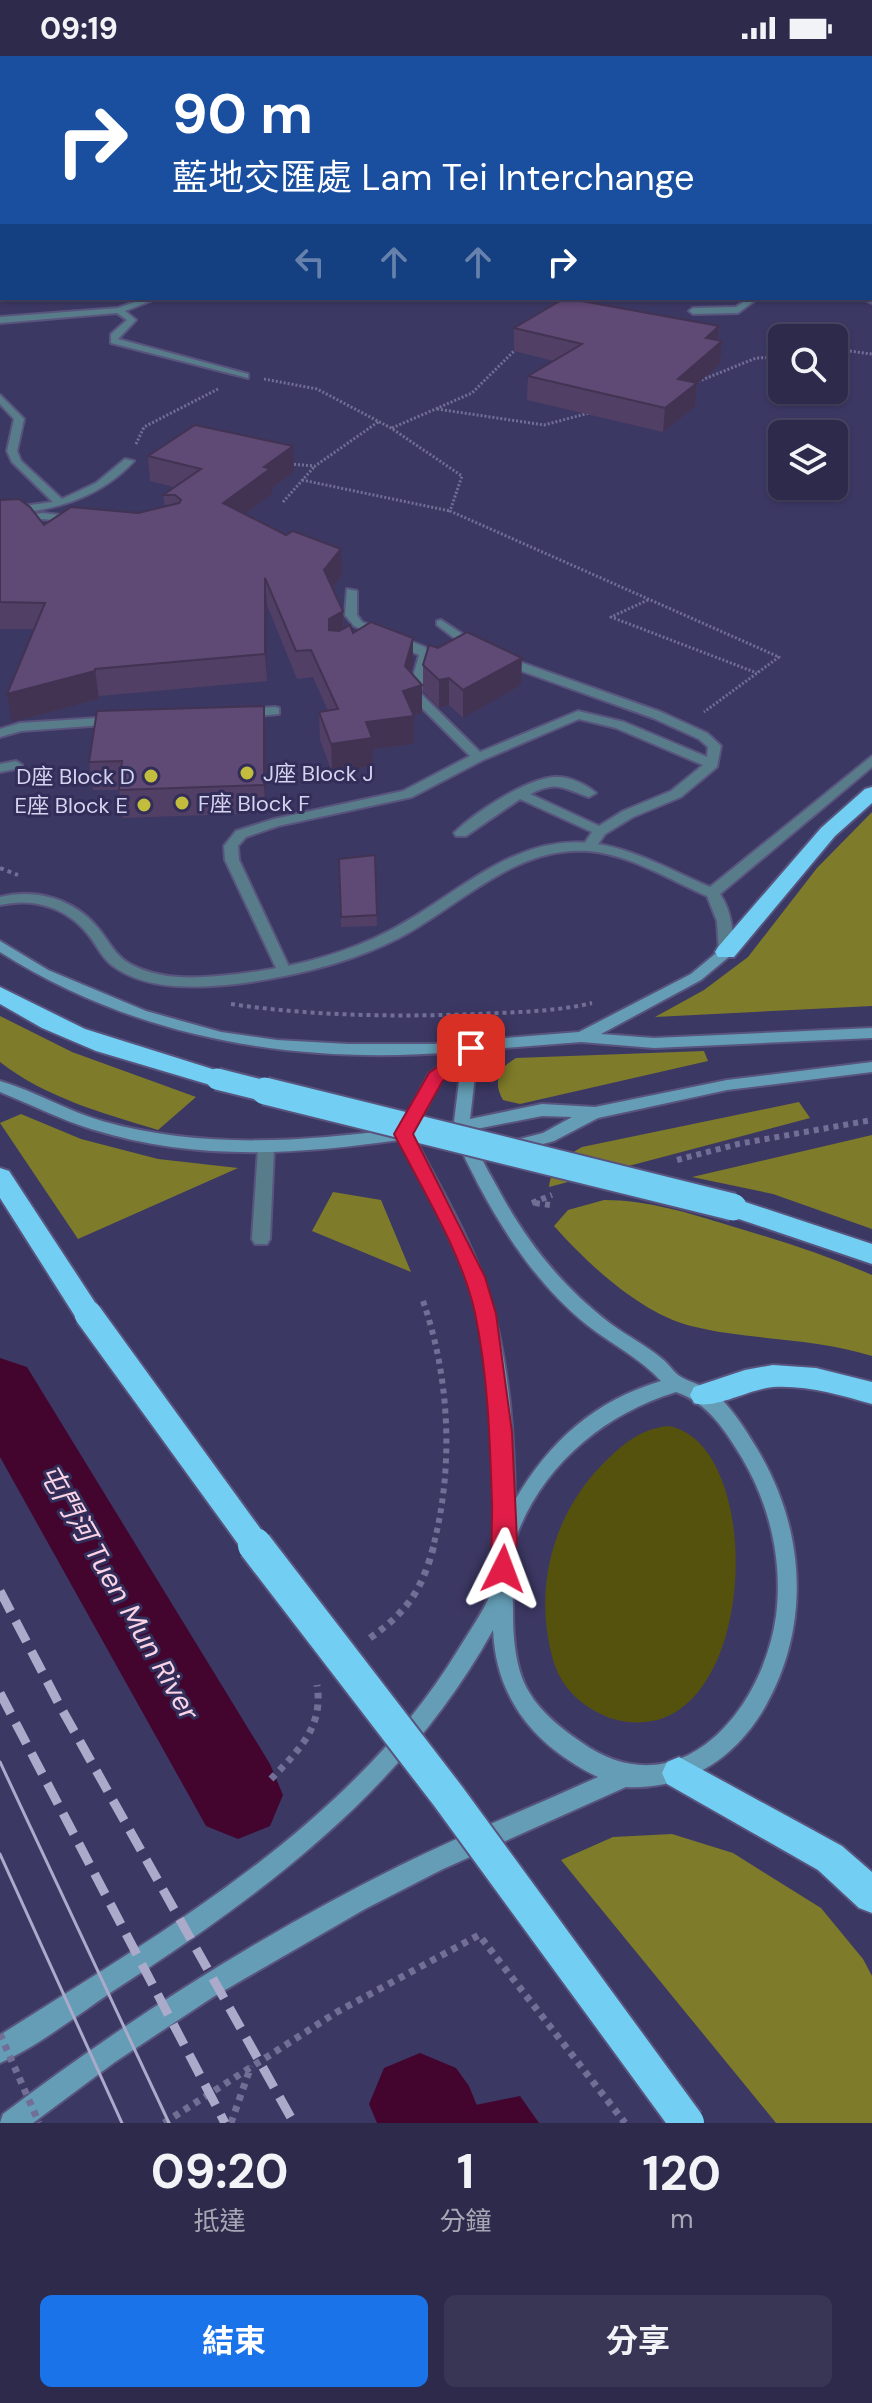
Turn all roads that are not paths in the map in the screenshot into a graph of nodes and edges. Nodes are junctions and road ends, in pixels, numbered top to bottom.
1 (148, 300) edge
2 (751, 300) edge
3 (119, 310) junction
4 (693, 311) dead end
5 (0, 320) edge
6 (245, 376) road end
7 (0, 398) edge
8 (129, 461) road end
9 (59, 502) junction
10 (0, 512) edge
11 (0, 521) edge
12 (90, 523) edge
13 (351, 591) dead end
14 (441, 623) dead end
15 (372, 630) junction
16 (360, 637) edge
17 (275, 711) dead end
18 (227, 714) edge
19 (132, 720) edge
20 (0, 733) edge
21 (478, 757) junction
22 (872, 760) edge
23 (712, 764) junction
24 (16, 765) dead end
25 (0, 768) edge
26 (589, 793) dead end
27 (872, 793) edge
28 (521, 795) junction
29 (600, 831) junction
30 (461, 833) dead end
31 (589, 847) junction
32 (712, 893) junction
33 (0, 901) edge
34 (0, 946) edge
35 (726, 952) junction
36 (283, 969) junction
37 (0, 994) edge
38 (872, 1033) edge
39 (581, 1037) junction
40 (471, 1048) junction
41 (869, 1068) edge
42 (0, 1086) edge
43 (595, 1113) junction
44 (462, 1126) junction
45 (404, 1134) junction
46 (266, 1149) junction
47 (474, 1157) junction
48 (0, 1177) edge
49 (261, 1239) dead end
50 (872, 1254) edge
51 (676, 1384) junction
52 (872, 1393) edge
53 (704, 1395) junction
54 (505, 1541) junction
55 (500, 1596) junction
56 (679, 1773) junction
57 (625, 1776) junction
58 (872, 1895) edge
59 (0, 2050) edge
60 (12, 2123) edge
61 (687, 2123) edge

1 - 3 street
2 - 4 street
3 - 5 street
3 - 6 street
7 - 9 street
8 - 9 street
9 - 10 street
11 - 12 street
13 - 15 street
14 - 23 street
15 - 16 street
15 - 21 street
17 - 18 street
19 - 20 street
21 - 23 street
21 - 36 street
22 - 32 street
23 - 29 street
24 - 25 street
26 - 28 street
27 - 35 highway
28 - 29 street
28 - 30 street
29 - 31 street
31 - 32 street
31 - 36 street
32 - 35 street
33 - 36 street
34 - 40 main road
35 - 39 main road
37 - 50 highway, bridge
38 - 39 main road
39 - 40 main road
40 - 44 main road
40 - 45 main road
41 - 43 main road
42 - 46 main road
43 - 44 main road
43 - 47 main road
44 - 45 main road
44 - 47 main road
45 - 46 main road
45 - 54 main road
46 - 49 street
47 - 51 main road
48 - 61 highway, bridge
51 - 53 main road
51 - 54 main road
52 - 53 highway
53 - 56 main road
54 - 55 main road
55 - 57 main road
55 - 59 main road
56 - 57 main road
56 - 58 highway
57 - 60 main road

